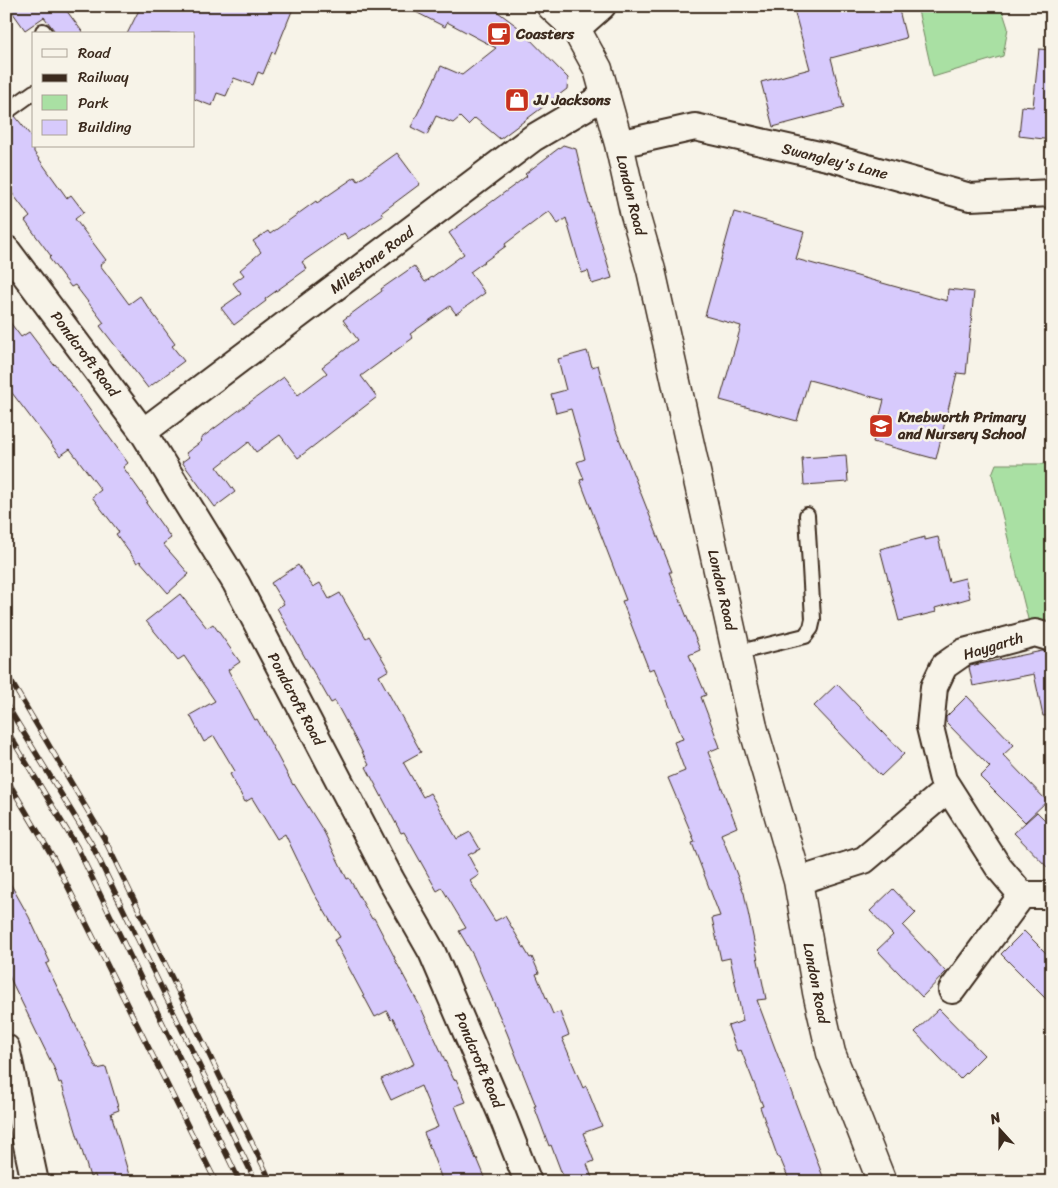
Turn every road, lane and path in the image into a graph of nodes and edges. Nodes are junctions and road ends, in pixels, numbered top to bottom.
1 (551, 6) edge
2 (602, 6) edge
3 (576, 30) junction
4 (32, 93) edge
5 (606, 95) junction
6 (6, 112) edge
7 (619, 144) junction
8 (1052, 193) edge
9 (6, 249) edge
10 (143, 432) junction
11 (807, 515) dead end
12 (1052, 638) edge
13 (736, 653) junction
14 (948, 789) junction
15 (798, 881) junction
16 (1022, 895) junction
17 (1052, 895) edge
18 (952, 990) dead end
19 (6, 1048) edge
20 (35, 1182) edge
21 (528, 1182) edge
22 (882, 1182) edge

1 - 3 main road, London Road
2 - 3 street
3 - 5 main road, London Road
4 - 6 lane
5 - 7 main road, London Road
5 - 10 street, Milestone Road
7 - 8 street, Swangley's Lane
7 - 13 main road, London Road
9 - 10 street, Pondcroft Road
10 - 21 street, Pondcroft Road
11 - 13 lane
12 - 14 street, Haygarth
13 - 15 main road, London Road
14 - 15 street
14 - 16 street, Haygarth
15 - 22 main road, London Road
16 - 17 street
16 - 18 street
19 - 20 street

